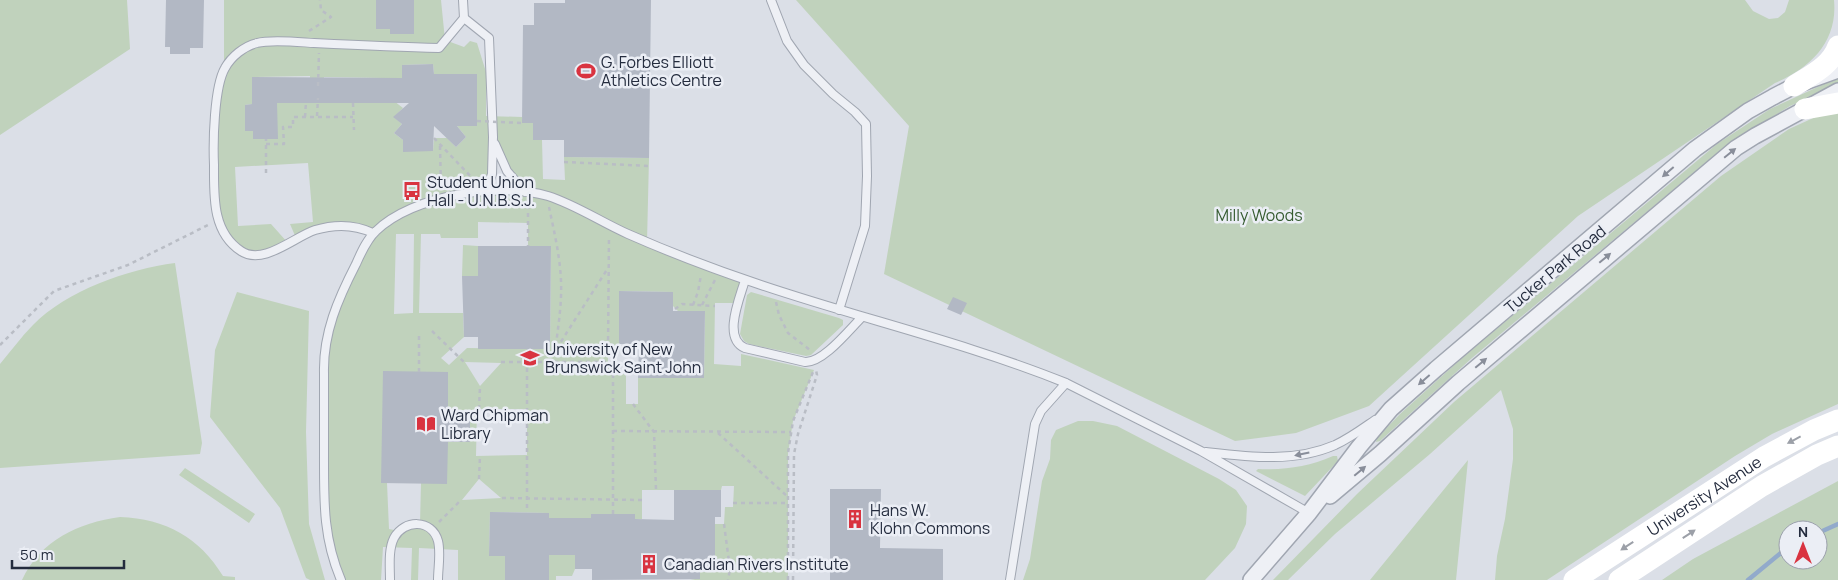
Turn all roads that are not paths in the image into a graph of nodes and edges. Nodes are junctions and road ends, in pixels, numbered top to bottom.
1 (463, 0) edge
2 (771, 0) edge
3 (464, 18) junction
4 (1838, 46) edge
5 (1838, 70) edge
6 (1794, 86) junction
7 (1838, 91) edge
8 (1838, 103) edge
9 (1805, 109) junction
10 (493, 138) junction
11 (486, 192) junction
12 (525, 192) junction
13 (374, 233) junction
14 (745, 280) junction
15 (840, 310) junction
16 (862, 317) junction
17 (1066, 383) junction
18 (1391, 409) junction
19 (1838, 420) edge
20 (1838, 446) edge
21 (1202, 451) junction
22 (1309, 513) junction
23 (341, 580) edge
24 (390, 580) edge
25 (438, 580) edge
26 (1010, 580) edge
27 (1251, 580) edge
28 (1574, 580) edge
29 (1618, 580) edge

1 - 3 lane
2 - 15 lane
3 - 10 lane
3 - 13 lane
4 - 6 main road
5 - 6 street, Tucker Park Road
6 -> 18 street, Tucker Park Road
7 - 9 street, Tucker Park Road
8 - 9 main road
22 -> 9 street, Tucker Park Road
10 - 11 lane
10 - 12 lane
11 - 12 lane
11 - 13 lane
12 - 14 lane
13 - 23 lane
14 - 15 lane
14 - 16 lane
15 - 16 lane
16 - 17 lane
17 - 21 lane
17 - 26 lane
18 -> 21 lane
18 - 22 street, Tucker Park Road
19 -> 28 main road, University Avenue
29 -> 20 main road, University Avenue
21 - 22 lane
22 - 27 street, Tucker Park Road
24 - 25 lane

